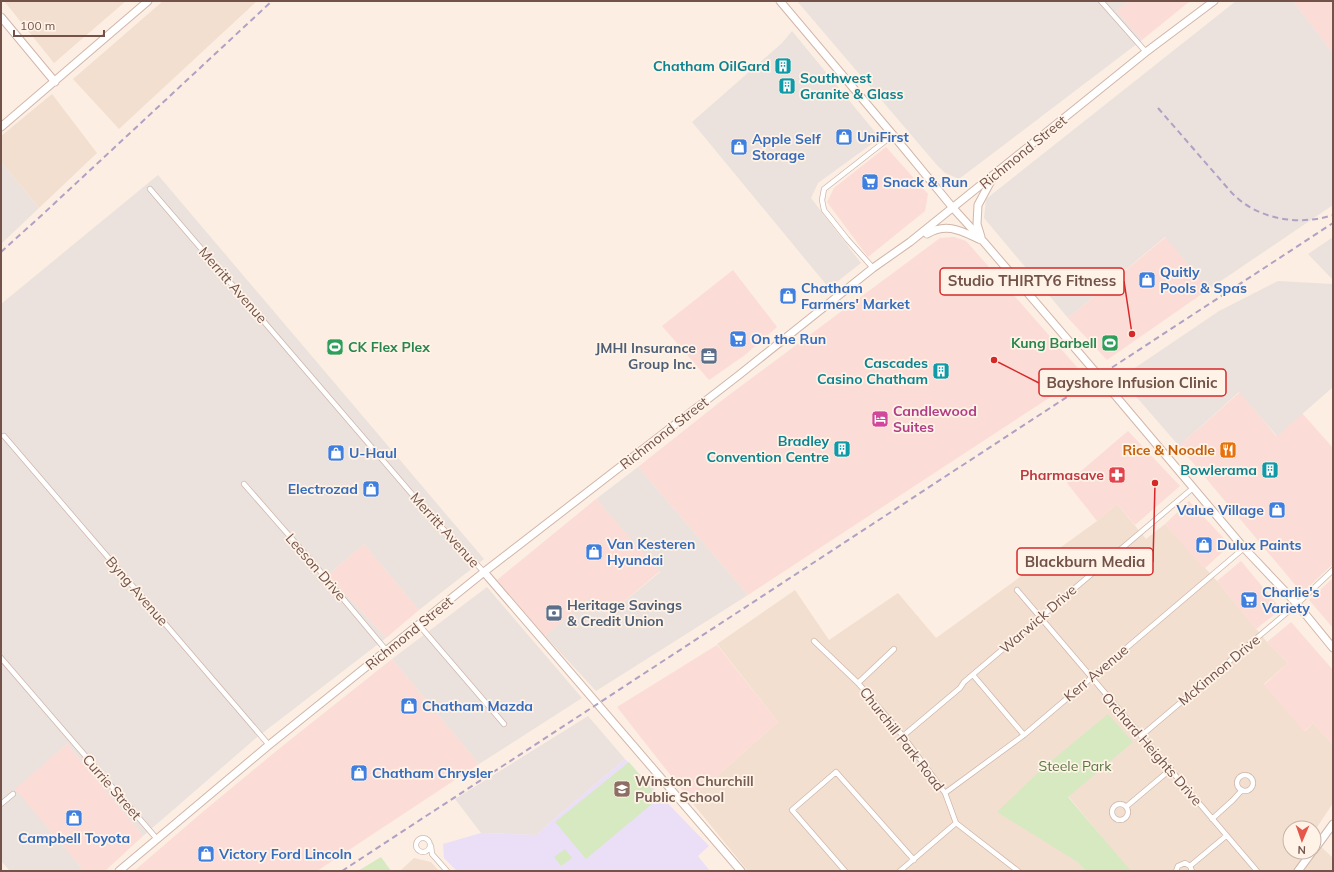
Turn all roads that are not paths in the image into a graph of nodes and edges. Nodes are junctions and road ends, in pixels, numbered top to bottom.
1 (148, 1) edge
2 (780, 1) edge
3 (1101, 1) edge
4 (1214, 1) edge
5 (1, 17) edge
6 (1146, 52) junction
7 (55, 82) junction
8 (1, 127) edge
9 (893, 135) junction
10 (997, 171) junction
11 (150, 189) dead end
12 (954, 208) junction
13 (983, 240) junction
14 (910, 242) junction
15 (873, 268) junction
16 (4, 436) dead end
17 (244, 484) dead end
18 (1193, 488) junction
19 (1244, 548) junction
20 (1333, 570) edge
21 (484, 572) junction
22 (1017, 590) dead end
23 (1297, 604) junction
24 (1040, 618) junction
25 (419, 624) junction
26 (814, 641) dead end
27 (1333, 648) edge
28 (894, 649) dead end
29 (386, 650) junction
30 (1, 658) edge
31 (973, 675) junction
32 (1091, 677) junction
33 (858, 683) junction
34 (504, 724) dead end
35 (1024, 735) junction
36 (903, 736) junction
37 (1141, 736) junction
38 (269, 745) junction
39 (1171, 769) junction
40 (1242, 790) dead end
41 (945, 793) junction
42 (12, 794) dead end
43 (1, 804) edge
44 (1127, 806) dead end
45 (1212, 819) junction
46 (956, 823) junction
47 (1333, 824) edge
48 (1226, 836) junction
49 (157, 839) junction
50 (1322, 839) edge
51 (431, 846) junction
52 (423, 852) junction
53 (434, 856) junction
54 (914, 860) junction
55 (1306, 860) edge
56 (1190, 866) junction
57 (738, 868) edge
58 (119, 871) edge
59 (447, 871) edge
60 (730, 871) edge
61 (844, 871) edge
62 (900, 871) edge
63 (1018, 871) edge
64 (1176, 871) edge
65 (1192, 871) edge
66 (1257, 871) edge
67 (1298, 871) edge

1 - 7 main road
2 - 9 main road
3 - 6 street
4 - 6 main road, Richmond Street
5 - 7 main road
6 - 10 main road, Richmond Street
7 - 8 main road
9 - 12 main road
9 - 15 street
10 - 12 main road, Richmond Street
10 - 13 main road
11 - 21 street, Merritt Avenue
12 - 13 main road
12 - 14 main road, Richmond Street
13 - 14 main road
13 - 18 main road
14 - 15 main road, Richmond Street
15 - 21 main road, Richmond Street
16 - 38 street, Byng Avenue
17 - 29 street, Leeson Drive
18 - 19 main road
18 - 24 street, Warwick Drive
19 - 23 main road
19 - 32 street, Kerr Avenue
20 - 23 street, McKinnon Drive
21 - 25 main road, Richmond Street
21 - 57 main road, Merritt Avenue
22 - 24 street, Orchard Heights Drive
23 - 27 main road
23 - 37 street, McKinnon Drive
24 - 31 street, Warwick Drive
24 - 32 street, Orchard Heights Drive
25 - 29 main road, Richmond Street
25 - 34 street
26 - 33 street, Churchill Park Road
28 - 33 street
29 - 38 main road, Richmond Street
30 - 49 street, Currie Street
31 - 35 street
31 - 36 street, Warwick Drive
32 - 35 street, Kerr Avenue
32 - 37 street, Orchard Heights Drive
33 - 36 street, Churchill Park Road
35 - 41 street, Kerr Avenue
36 - 41 street, Churchill Park Road
37 - 39 street, Orchard Heights Drive
38 - 49 main road, Richmond Street
39 - 44 street
39 - 45 street, Orchard Heights Drive
40 - 45 street
41 - 46 street, Churchill Park Road
42 - 43 street
45 - 48 street, Orchard Heights Drive
46 - 54 street
46 - 63 street
47 - 50 main road
48 - 56 street
48 - 66 street, Orchard Heights Drive
49 - 58 main road, Richmond Street
51 - 52 street
51 - 52 street
51 - 53 street
52 - 53 street
53 - 59 street
54 - 61 street
54 - 62 street
55 - 67 main road
56 - 64 street
56 - 65 street
57 - 60 main road

